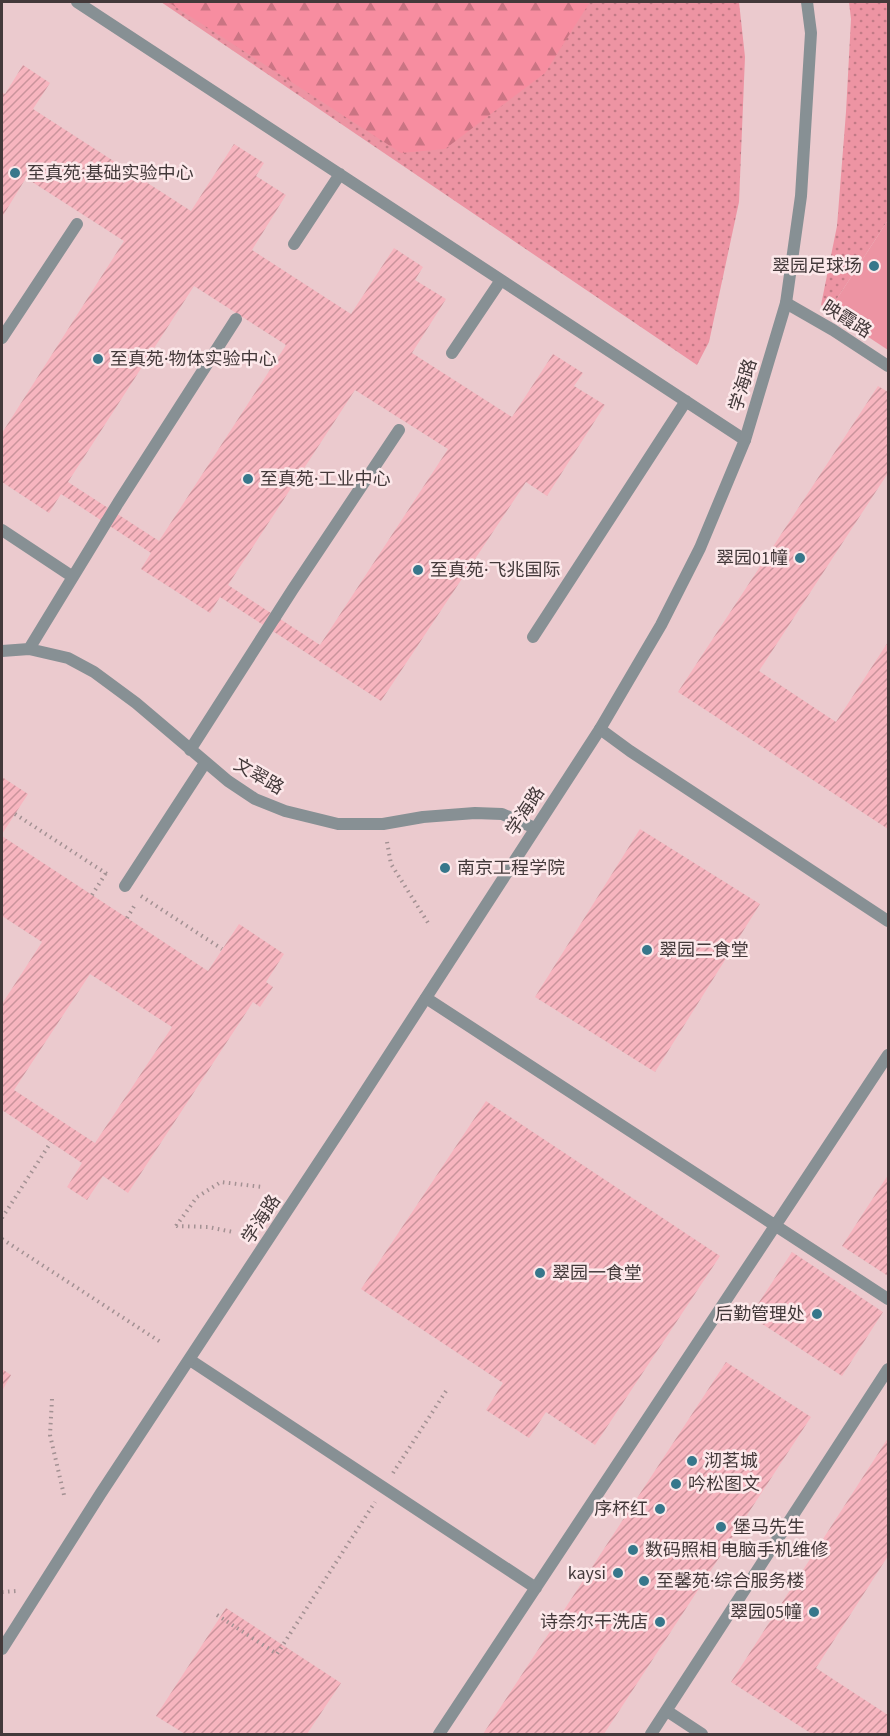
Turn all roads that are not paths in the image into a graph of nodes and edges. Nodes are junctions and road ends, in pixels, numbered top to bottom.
1 (77, 2) edge
2 (807, 2) edge
3 (339, 174) junction
4 (77, 224) dead end
5 (294, 244) dead end
6 (501, 280) junction
7 (786, 303) junction
8 (236, 319) dead end
9 (2, 338) edge
10 (452, 353) dead end
11 (888, 366) edge
12 (686, 401) junction
13 (399, 430) dead end
14 (745, 440) junction
15 (2, 530) edge
16 (73, 577) junction
17 (533, 637) dead end
18 (29, 649) junction
19 (2, 651) edge
20 (600, 729) junction
21 (190, 750) junction
22 (204, 763) junction
23 (535, 828) junction
24 (125, 886) dead end
25 (888, 921) edge
26 (426, 998) junction
27 (888, 1055) edge
28 (777, 1226) junction
29 (888, 1299) edge
30 (190, 1360) junction
31 (887, 1374) edge
32 (536, 1588) junction
33 (2, 1649) edge
34 (667, 1711) junction
35 (438, 1734) edge
36 (651, 1734) edge
37 (702, 1734) edge

1 - 3 street
2 - 7 street, 学海路
3 - 5 street
3 - 6 street
4 - 9 street
6 - 10 street
6 - 12 street
7 - 11 street, 映霞路
7 - 14 street, 学海路
8 - 16 street
12 - 14 street
12 - 17 street
13 - 21 street
14 - 20 street, 学海路
15 - 16 street
16 - 18 street
18 - 19 street, 文翠路
18 - 21 street, 文翠路
20 - 23 street, 学海路
20 - 25 street
21 - 22 street, 文翠路
22 - 23 street, 文翠路
22 - 24 street
23 - 26 street, 学海路
26 - 28 street
26 - 30 street, 学海路
27 - 28 street
28 - 29 street
28 - 32 street
30 - 32 street
30 - 33 street, 学海路
31 - 34 street
32 - 35 street
34 - 36 street
34 - 37 street

